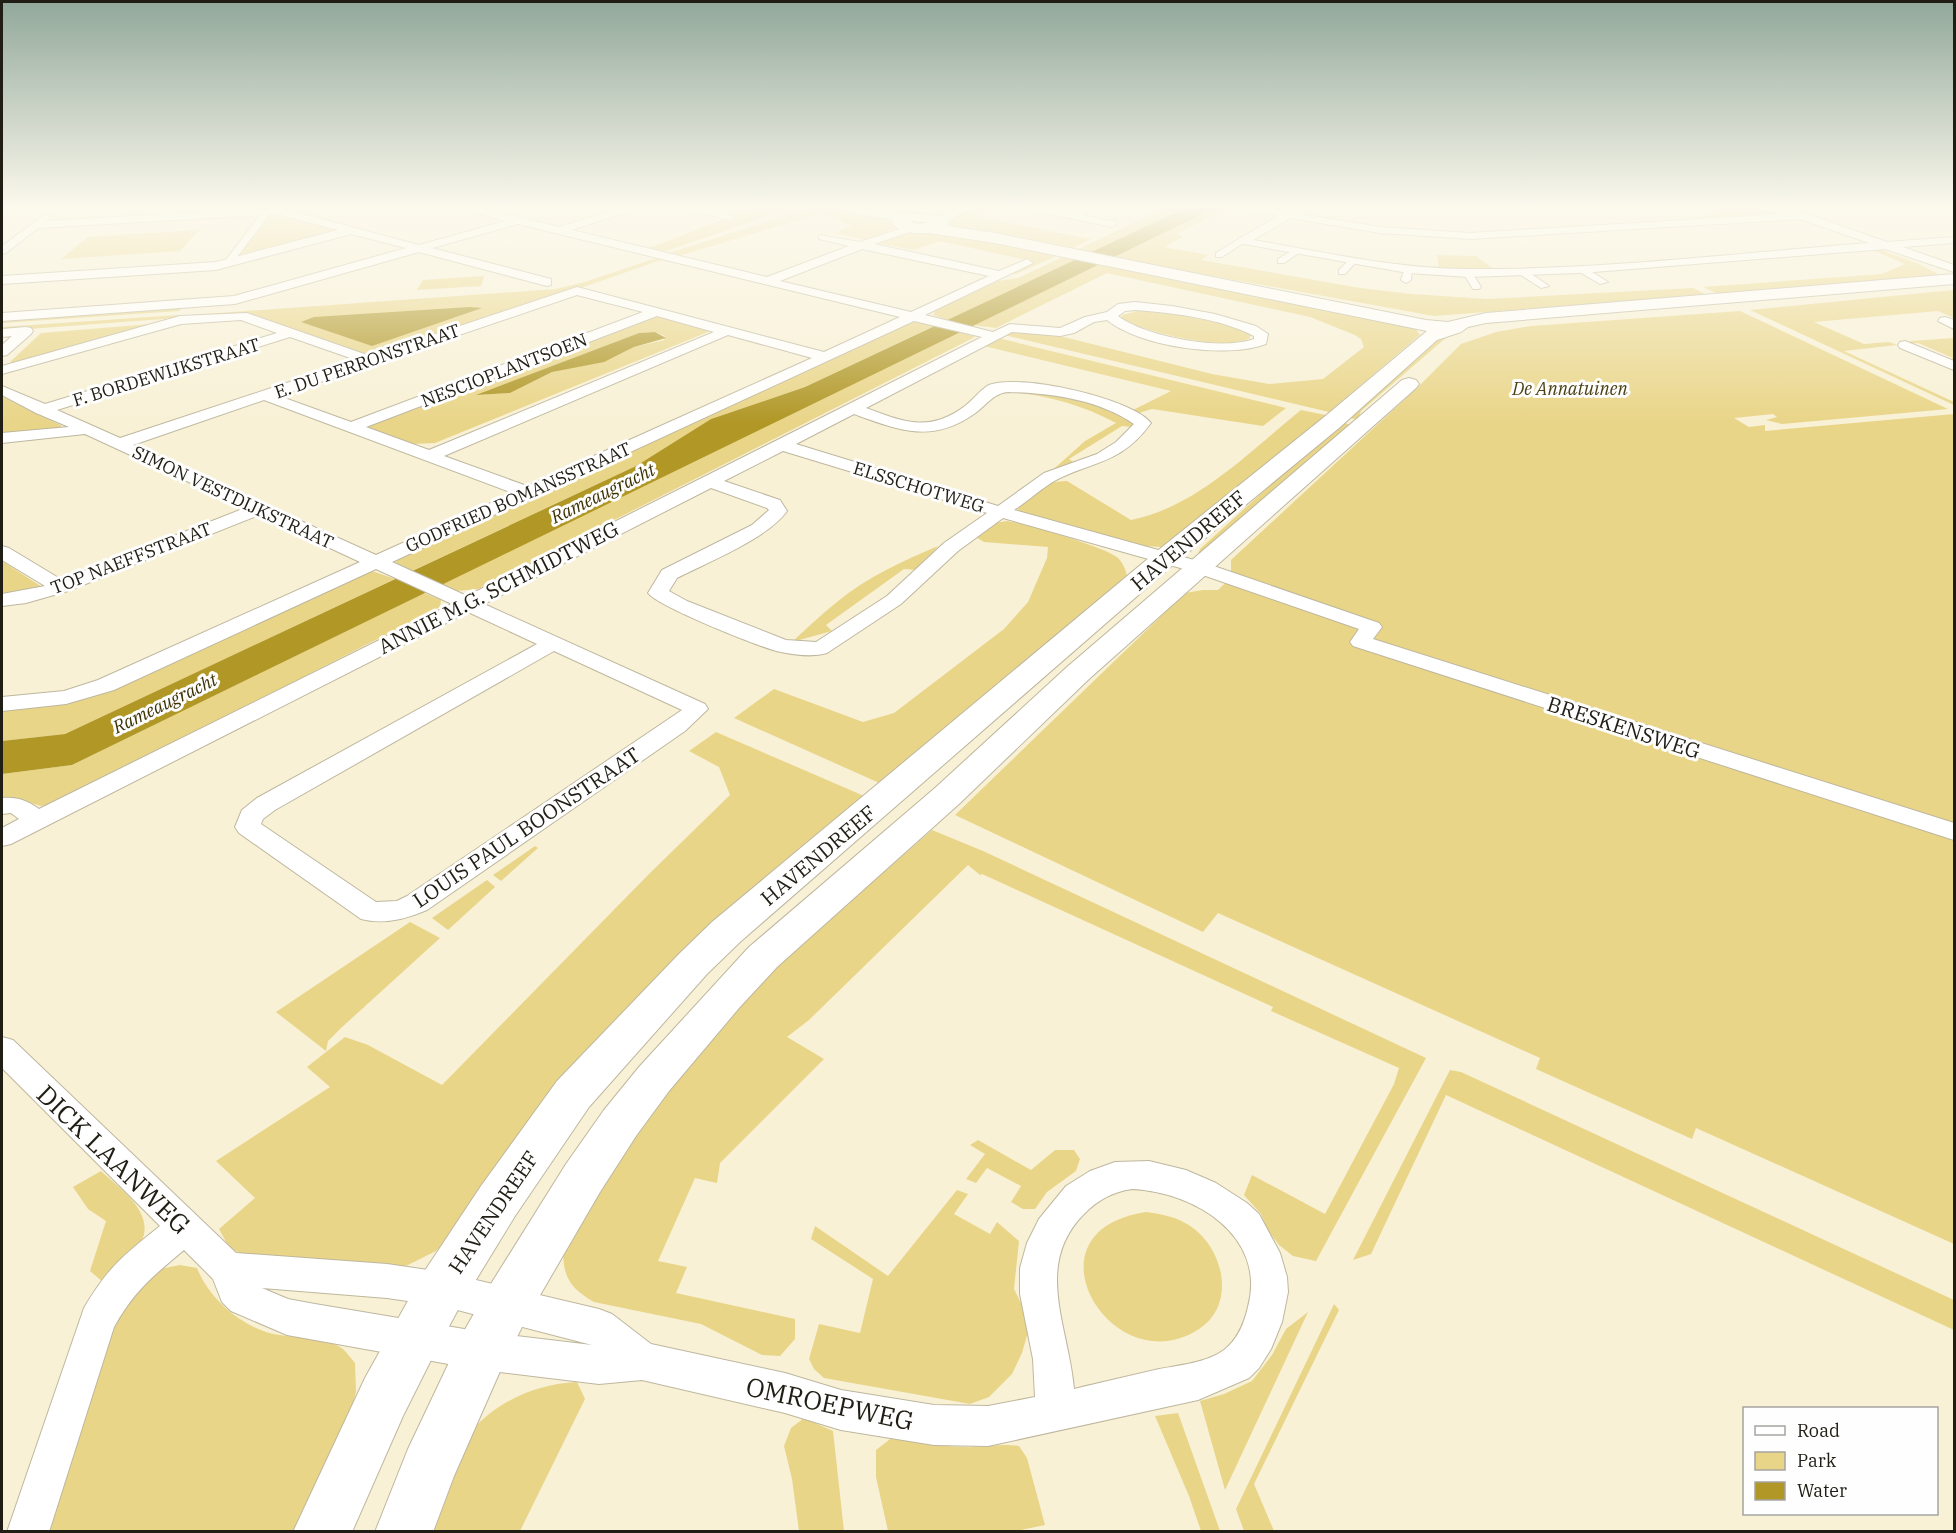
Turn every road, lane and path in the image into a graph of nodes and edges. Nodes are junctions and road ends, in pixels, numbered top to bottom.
1 (307, 280) edge
2 (538, 280) edge
3 (762, 280) edge
4 (772, 280) edge
5 (994, 280) edge
6 (1209, 280) edge
7 (1218, 280) edge
8 (1472, 280) edge
9 (1534, 280) edge
10 (1598, 280) edge
11 (1948, 280) edge
12 (768, 281) junction
13 (547, 282) dead end
14 (1603, 282) dead end
15 (1476, 286) dead end
16 (1544, 286) dead end
17 (1954, 288) edge
18 (1143, 292) dead end
19 (1122, 307) junction
20 (656, 312) junction
21 (913, 316) junction
22 (1110, 316) junction
23 (2, 317) edge
24 (1478, 325) junction
25 (727, 331) junction
26 (2, 333) edge
27 (290, 333) junction
28 (1441, 335) junction
29 (994, 336) junction
30 (1905, 345) dead end
31 (2, 352) edge
32 (825, 357) junction
33 (369, 360) junction
34 (1954, 366) edge
35 (2, 370) edge
36 (1419, 375) dead end
37 (2, 390) edge
38 (266, 396) junction
39 (853, 409) junction
40 (41, 410) junction
41 (352, 427) junction
42 (85, 430) junction
43 (2, 438) edge
44 (119, 444) junction
45 (782, 445) junction
46 (430, 456) junction
47 (710, 482) junction
48 (529, 493) junction
49 (259, 509) junction
50 (1002, 513) junction
51 (2, 552) edge
52 (373, 562) junction
53 (1176, 568) junction
54 (61, 587) junction
55 (2, 600) edge
56 (466, 603) junction
57 (554, 643) junction
58 (2, 704) edge
59 (2, 806) edge
60 (37, 820) junction
61 (1954, 832) edge
62 (2, 838) edge
63 (2, 1049) edge
64 (184, 1228) junction
65 (226, 1269) junction
66 (442, 1289) junction
67 (507, 1304) junction
68 (414, 1340) junction
69 (482, 1351) junction
70 (642, 1361) junction
71 (1056, 1413) junction
72 (28, 1532) edge
73 (322, 1532) edge
74 (404, 1532) edge

1 - 23 street
2 - 13 street
3 - 12 street
4 - 12 street
5 - 21 street, GODFRIED BOMANSSTRAAT
6 - 28 main road
7 - 28 main road
8 - 15 street
9 - 16 street
10 - 14 street
11 - 24 main road
12 - 21 street
17 - 24 main road
18 - 19 street
19 - 22 street
19 - 22 street
20 - 25 street, E. DU PERRONSTRAAT
20 - 33 street, E. DU PERRONSTRAAT
20 - 41 street, NESCIOPLANTSOEN
21 - 29 street
21 - 32 street, GODFRIED BOMANSSTRAAT
22 - 29 street, ANNIE M.G. SCHMIDTWEG
24 - 28 main road
25 - 32 street, E. DU PERRONSTRAAT
25 - 46 street
26 - 31 street
27 - 33 street, F. BORDEWIJKSTRAAT
27 - 35 street, F. BORDEWIJKSTRAAT
27 - 40 street, F. BORDEWIJKSTRAAT
28 - 53 main road, HAVENDREEF
29 - 39 street, ANNIE M.G. SCHMIDTWEG
30 - 34 street
32 - 48 street, GODFRIED BOMANSSTRAAT
33 - 38 street, E. DU PERRONSTRAAT
36 - 53 main road, HAVENDREEF
37 - 40 street, SIMON VESTDIJKSTRAAT
38 - 41 street
38 - 44 street, E. DU PERRONSTRAAT
39 - 45 street, ANNIE M.G. SCHMIDTWEG
39 - 50 street
40 - 42 street, SIMON VESTDIJKSTRAAT
41 - 46 street
42 - 43 street
42 - 44 street, SIMON VESTDIJKSTRAAT
44 - 49 street, SIMON VESTDIJKSTRAAT
45 - 47 street, ANNIE M.G. SCHMIDTWEG
45 - 50 street, ELSSCHOTWEG
46 - 48 street
47 - 50 street
47 - 56 street, ANNIE M.G. SCHMIDTWEG
48 - 52 street, GODFRIED BOMANSSTRAAT
49 - 52 street, SIMON VESTDIJKSTRAAT
49 - 54 street, TOP NAEFFSTRAAT
50 - 53 street, ELSSCHOTWEG
51 - 54 street
52 - 56 street, SIMON VESTDIJKSTRAAT
52 - 58 street, GODFRIED BOMANSSTRAAT
53 - 61 street, BRESKENSWEG
53 - 66 main road, HAVENDREEF
53 - 67 main road, HAVENDREEF
54 - 55 street, TOP NAEFFSTRAAT
56 - 57 street, LOUIS PAUL BOONSTRAAT
56 - 60 street, ANNIE M.G. SCHMIDTWEG
57 - 57 street, LOUIS PAUL BOONSTRAAT
59 - 60 street
60 - 62 street, ANNIE M.G. SCHMIDTWEG
63 - 64 street, DICK LAANWEG
64 - 65 street, DICK LAANWEG
64 - 72 street
65 - 66 street
65 - 68 street, DICK LAANWEG
66 - 67 street
66 - 68 main road, HAVENDREEF
67 - 69 main road, HAVENDREEF
67 - 70 street, OMROEPWEG
68 - 69 street, OMROEPWEG
68 - 73 main road, HAVENDREEF
69 - 70 street, OMROEPWEG
69 - 74 main road, HAVENDREEF
70 - 71 street, OMROEPWEG
71 - 71 street, OMROEPWEG

